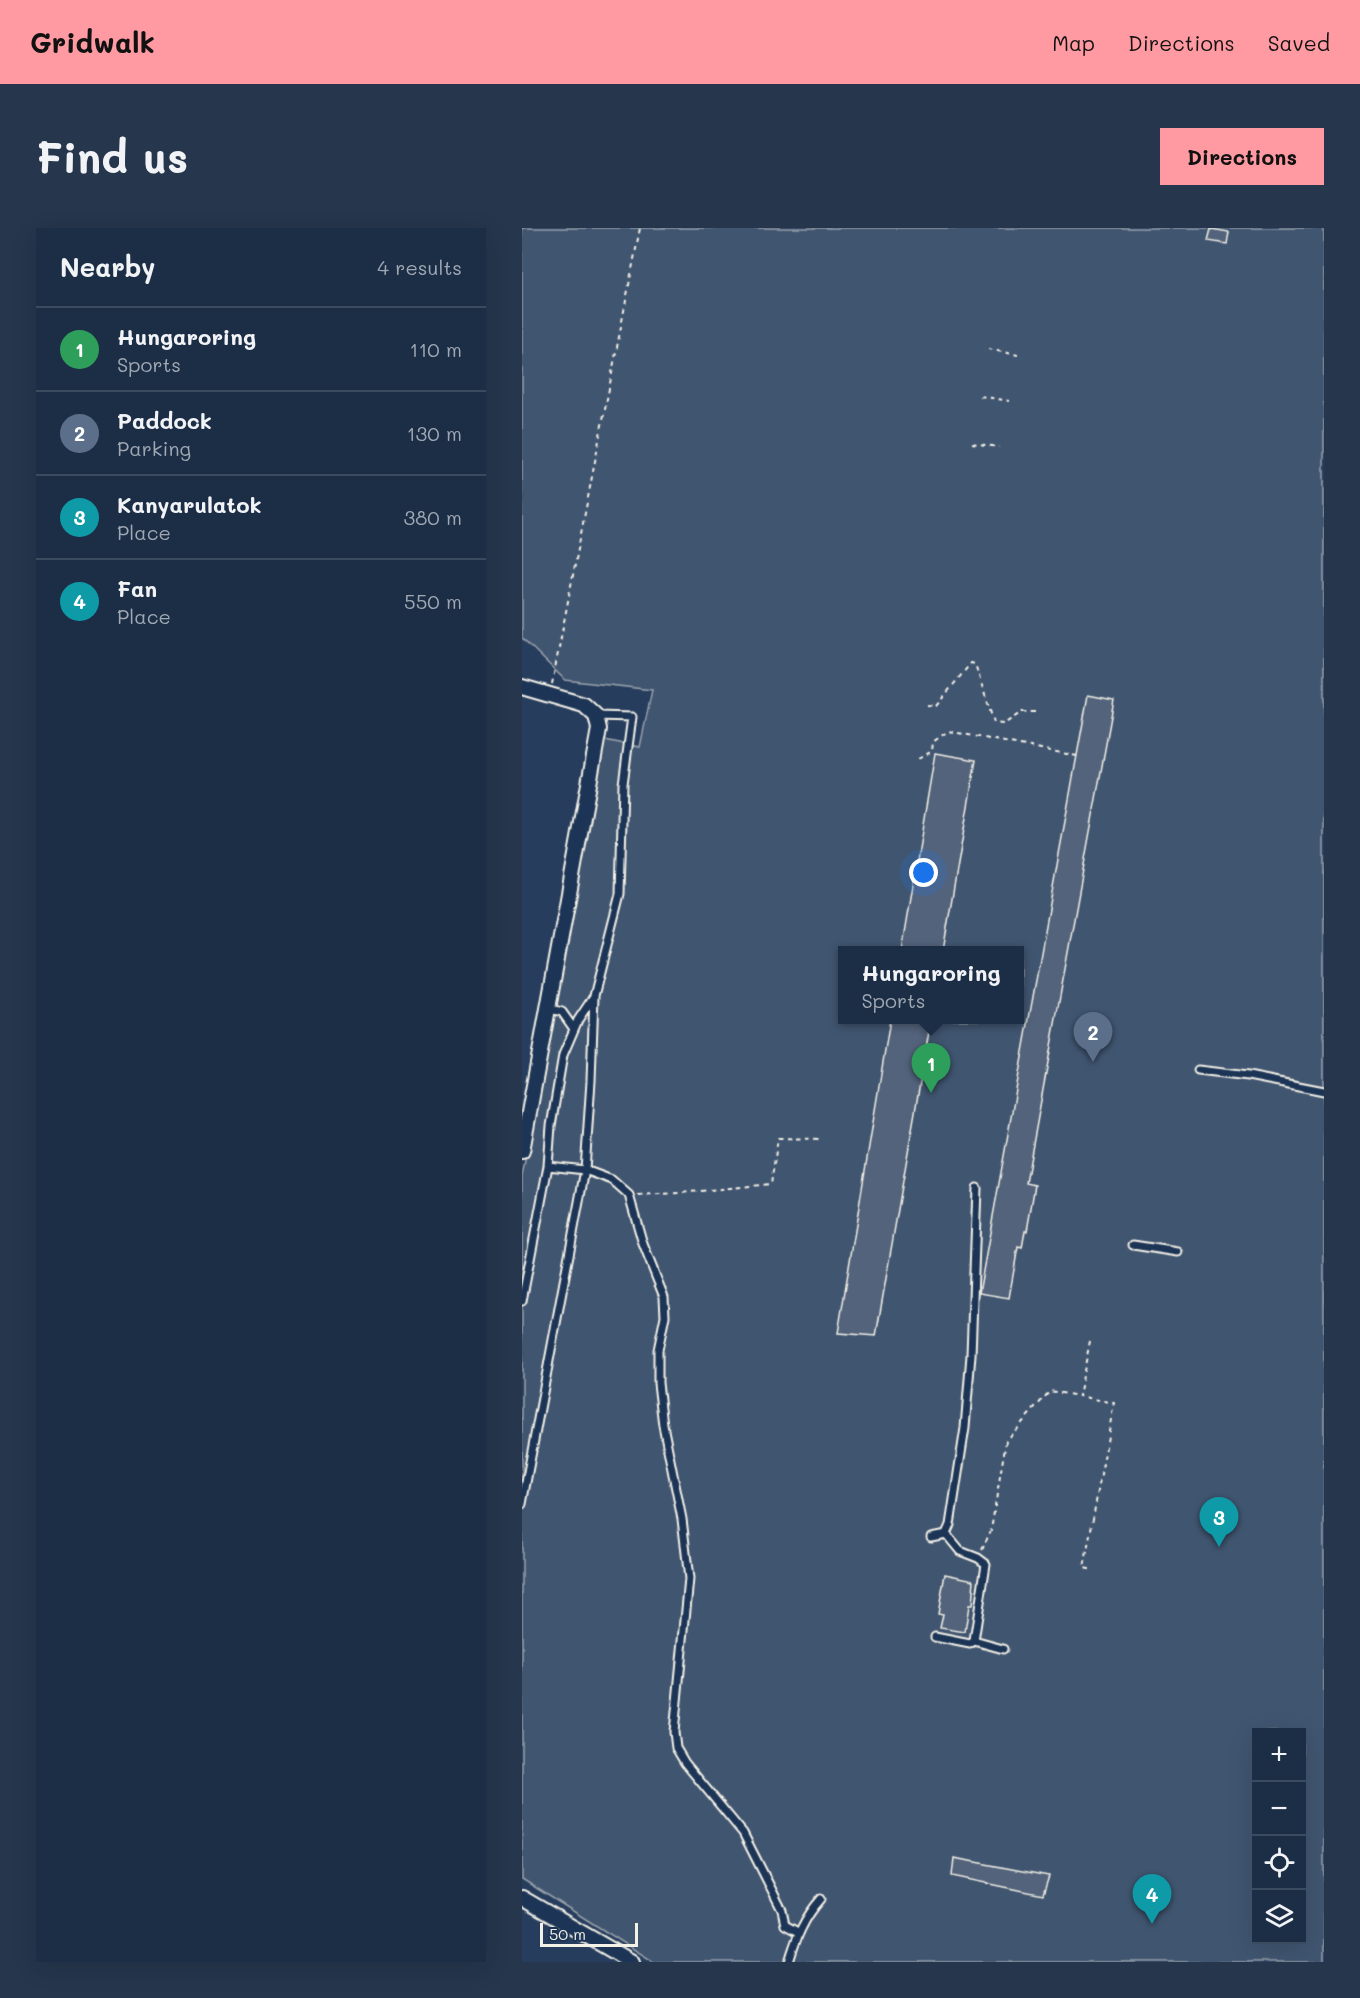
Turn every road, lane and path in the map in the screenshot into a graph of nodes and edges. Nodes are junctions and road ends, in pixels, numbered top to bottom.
1 (640, 228) edge
2 (988, 350) dead end
3 (1018, 355) dead end
4 (980, 396) dead end
5 (1009, 400) dead end
6 (972, 443) dead end
7 (999, 447) dead end
8 (522, 687) edge
9 (550, 695) junction
10 (927, 705) dead end
11 (1035, 712) dead end
12 (596, 716) junction
13 (1077, 756) dead end
14 (918, 759) dead end
15 (594, 996) junction
16 (547, 1008) junction
17 (574, 1029) junction
18 (1198, 1071) dead end
19 (1324, 1091) edge
20 (821, 1139) dead end
21 (522, 1150) edge
22 (548, 1166) junction
23 (585, 1170) junction
24 (977, 1188) dead end
25 (629, 1195) junction
26 (1133, 1245) dead end
27 (1178, 1252) dead end
28 (522, 1300) edge
29 (1090, 1341) dead end
30 (1079, 1396) junction
31 (522, 1504) edge
32 (946, 1534) junction
33 (931, 1537) dead end
34 (978, 1552) dead end
35 (1095, 1570) dead end
36 (935, 1638) dead end
37 (974, 1641) junction
38 (1003, 1648) dead end
39 (522, 1898) edge
40 (821, 1899) dead end
41 (798, 1932) junction
42 (632, 1962) edge
43 (789, 1962) edge

1 - 9 path
2 - 3 path
4 - 5 path
6 - 7 path
8 - 9 street
9 - 12 street
10 - 11 path
12 - 15 lane
12 - 16 street
13 - 14 path
15 - 17 lane
15 - 23 lane
16 - 17 lane
16 - 21 street
17 - 22 lane
18 - 19 lane
20 - 25 path
22 - 23 lane
22 - 28 lane
23 - 25 lane
23 - 31 lane
24 - 32 lane
25 - 41 lane
26 - 27 lane
29 - 30 path
30 - 34 path
30 - 35 path
32 - 33 lane
32 - 37 lane
36 - 37 lane
37 - 38 lane
39 - 42 street
40 - 41 lane
41 - 43 lane

